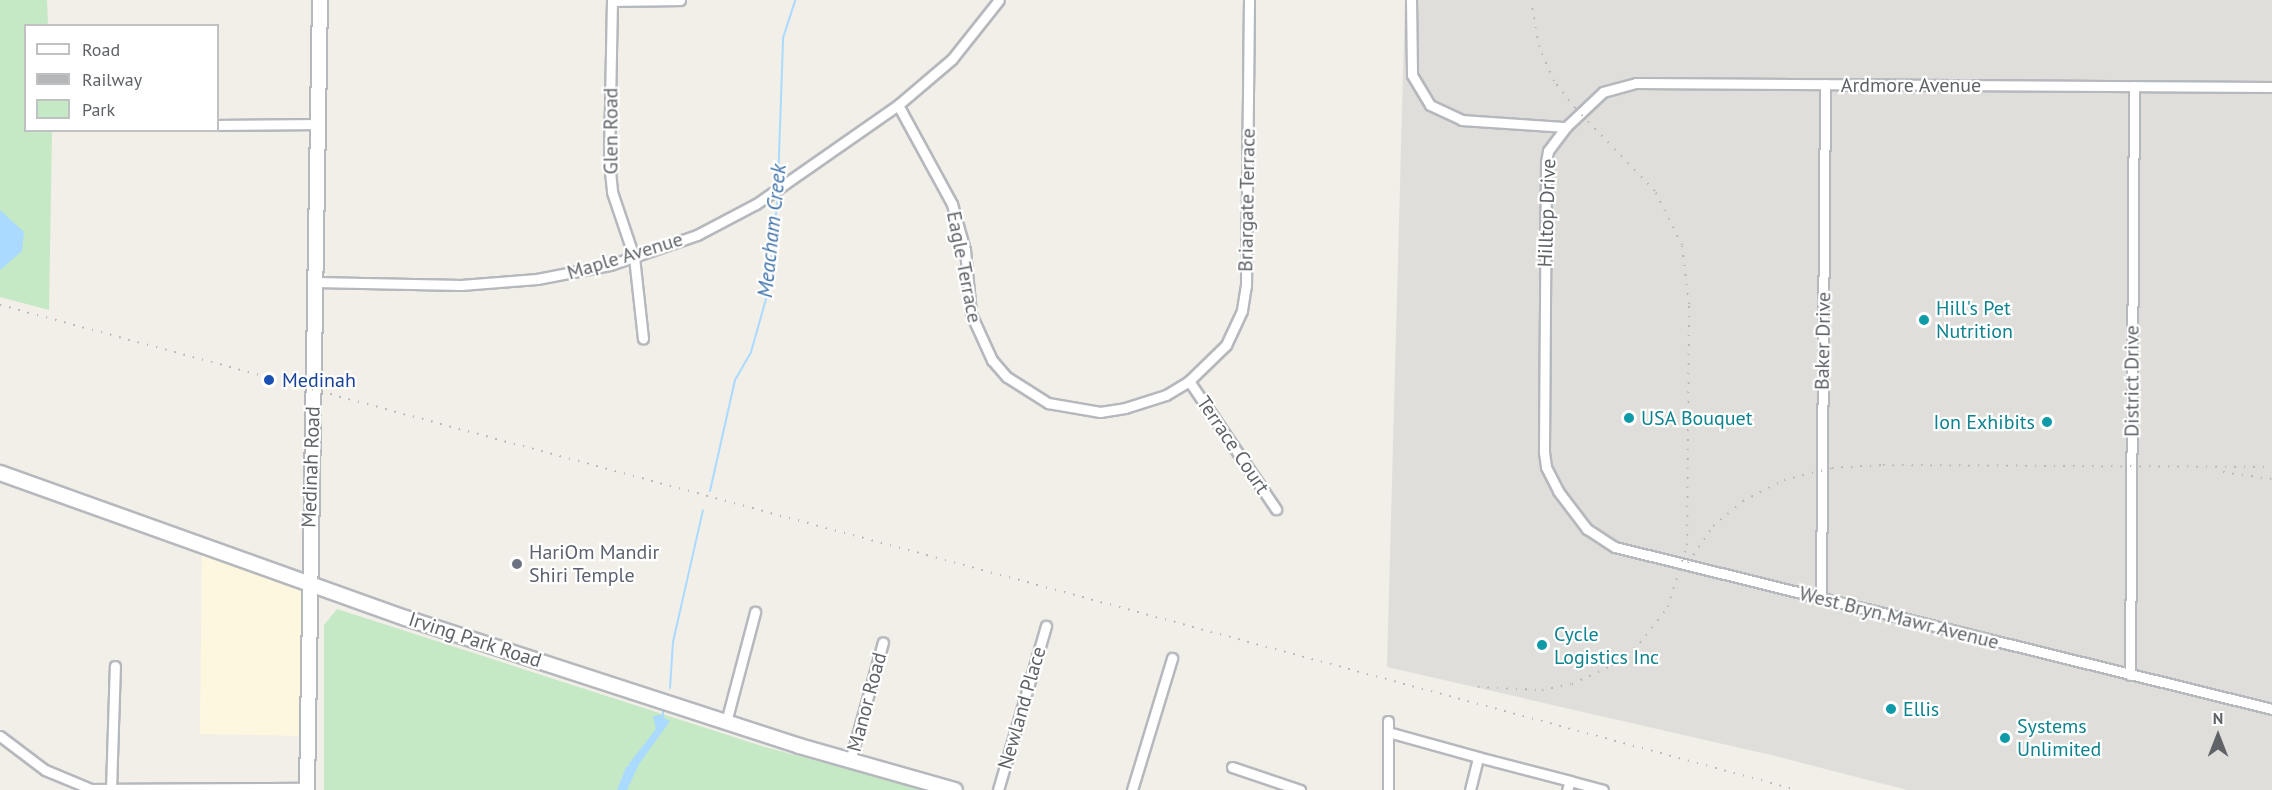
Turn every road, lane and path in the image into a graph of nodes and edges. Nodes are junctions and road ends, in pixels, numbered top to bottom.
1 (320, 0) edge
2 (680, 0) edge
3 (999, 0) edge
4 (1249, 0) edge
5 (1411, 0) edge
6 (612, 1) edge
7 (1825, 84) junction
8 (2134, 86) junction
9 (2272, 87) edge
10 (898, 105) junction
11 (318, 124) junction
12 (219, 125) edge
13 (1566, 127) junction
14 (634, 258) junction
15 (315, 282) junction
16 (643, 339) dead end
17 (996, 365) joint
18 (1189, 381) junction
19 (0, 473) edge
20 (1552, 482) joint
21 (1276, 509) dead end
22 (309, 581) junction
23 (1821, 598) junction
24 (755, 612) dead end
25 (1046, 626) dead end
26 (883, 642) dead end
27 (1172, 658) dead end
28 (115, 666) dead end
29 (2130, 675) junction
30 (2272, 710) edge
31 (1388, 721) dead end
32 (726, 722) junction
33 (1388, 732) junction
34 (0, 736) edge
35 (1478, 757) junction
36 (850, 761) junction
37 (1232, 767) dead end
38 (1569, 786) edge
39 (307, 789) edge
40 (111, 790) edge
41 (955, 790) edge
42 (998, 790) edge
43 (1132, 790) edge
44 (1300, 790) edge
45 (1388, 790) edge
46 (1470, 790) edge
47 (1602, 790) edge

1 - 11 main road, Medinah Road
2 - 6 street
3 - 10 street, Maple Avenue
4 - 18 street, Briargate Terrace
5 - 13 street
6 - 14 street, Glen Road
7 - 8 street, Ardmore Avenue
7 - 13 street, Ardmore Avenue
7 - 23 street, Baker Drive
8 - 9 street, Ardmore Avenue
8 - 29 street, District Drive
10 - 14 street, Maple Avenue
10 - 17 street, Eagle Terrace
11 - 12 street
11 - 15 main road, Medinah Road
13 - 20 street, Hilltop Drive
14 - 15 street, Maple Avenue
14 - 16 street, Glen Road
15 - 22 main road, Medinah Road
17 - 18 street, Briargate Terrace
18 - 21 street, Terrace Court
19 - 22 main road, Irving Park Road
20 - 23 street, West Bryn Mawr Avenue
22 - 32 main road, Irving Park Road
22 - 39 main road, Medinah Road
23 - 29 street, West Bryn Mawr Avenue
24 - 32 street
25 - 42 street, Newland Place
26 - 36 street, Manor Road
27 - 43 street
28 - 40 street
29 - 30 street, West Bryn Mawr Avenue
31 - 33 street
32 - 36 main road, Irving Park Road
33 - 35 street
33 - 45 street
34 - 40 street
35 - 38 street
35 - 46 street
36 - 41 main road, Irving Park Road
37 - 44 street
38 - 47 street
39 - 40 street

